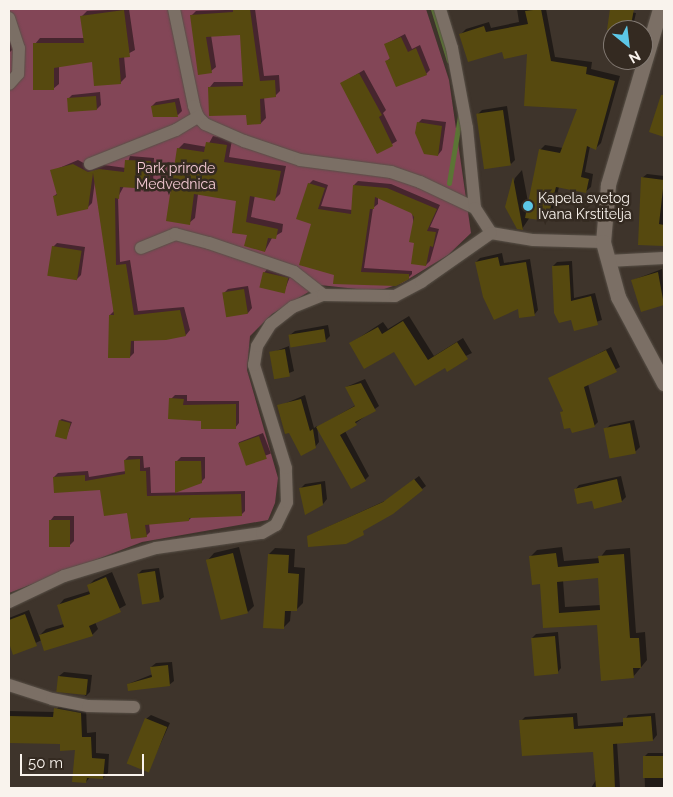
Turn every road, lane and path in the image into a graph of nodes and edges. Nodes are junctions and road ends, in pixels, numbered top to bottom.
1 (174, 9) edge
2 (440, 9) edge
3 (660, 9) edge
4 (9, 18) edge
5 (9, 84) edge
6 (198, 117) junction
7 (90, 164) dead end
8 (475, 208) junction
9 (491, 233) junction
10 (603, 242) junction
11 (142, 248) dead end
12 (664, 258) edge
13 (608, 261) junction
14 (322, 296) junction
15 (664, 383) edge
16 (9, 602) edge
17 (9, 685) edge
18 (134, 707) dead end

1 - 6 street
2 - 8 street
3 - 10 main road
4 - 5 street
6 - 7 street
6 - 8 street
8 - 9 street
9 - 10 street
9 - 14 street
10 - 13 main road
11 - 14 street
12 - 13 street
13 - 15 main road
14 - 16 street
17 - 18 street

